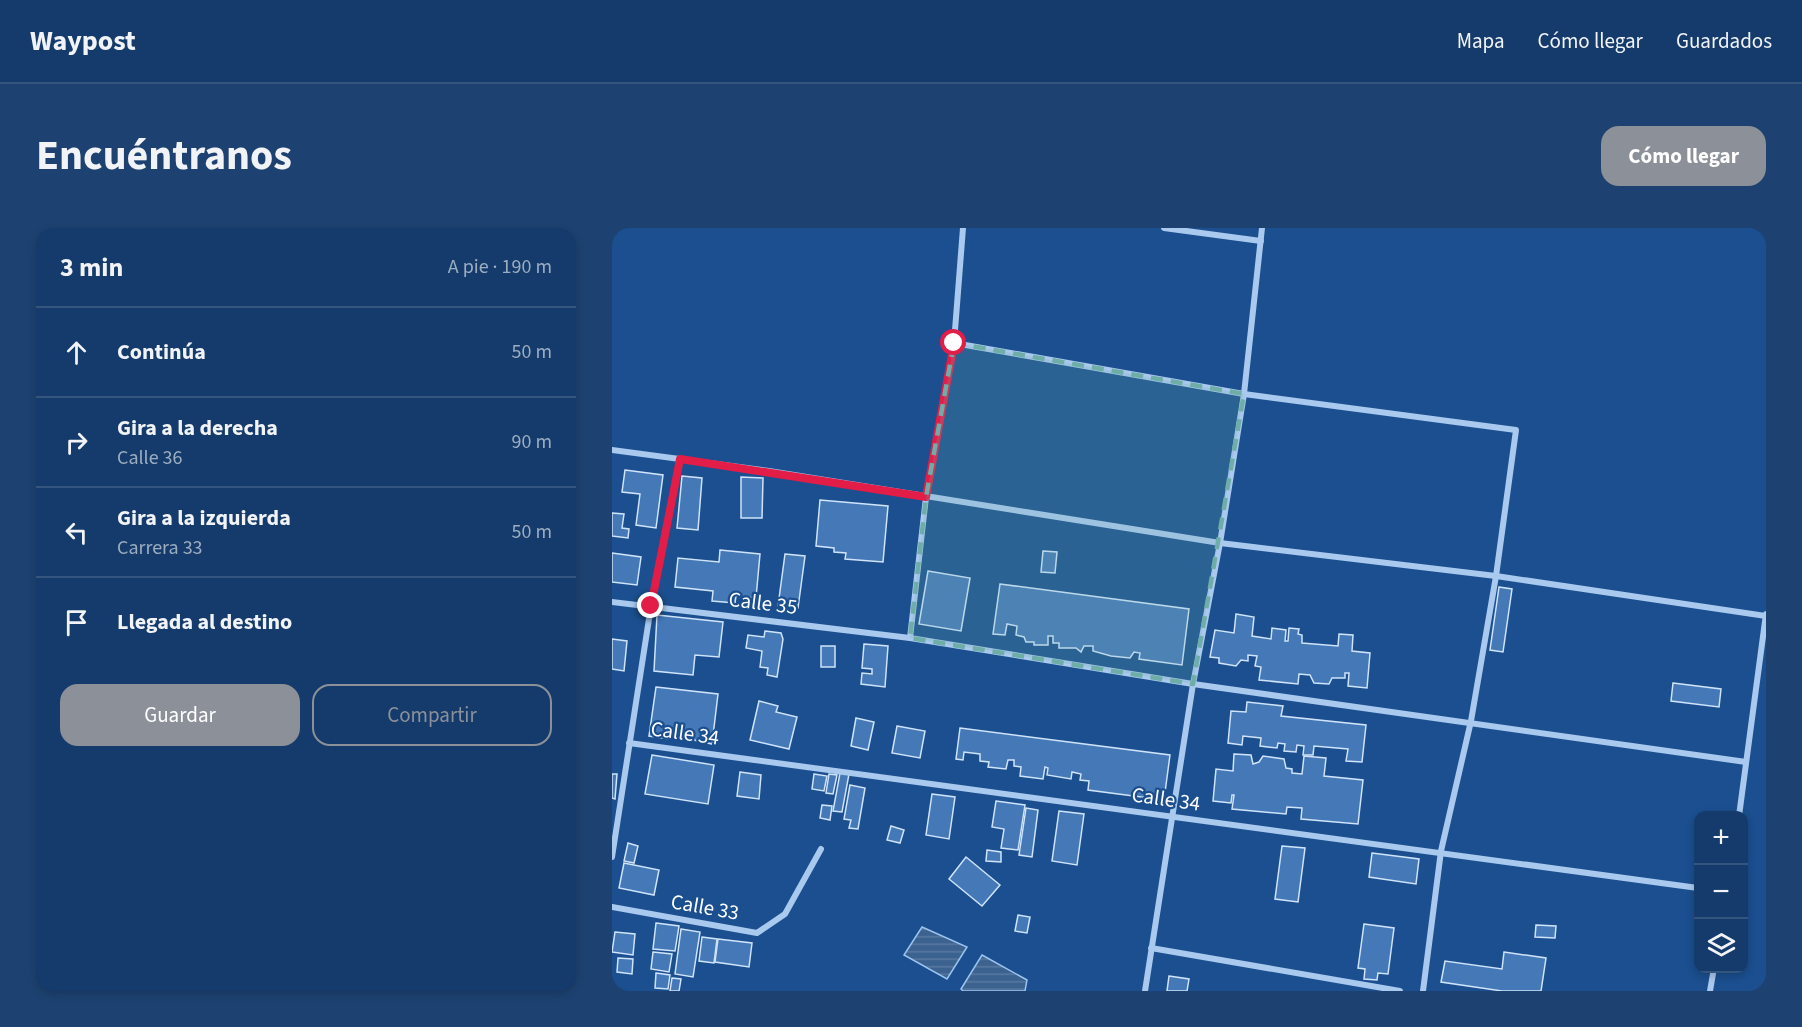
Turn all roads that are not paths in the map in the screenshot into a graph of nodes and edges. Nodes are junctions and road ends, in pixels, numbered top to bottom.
1 (963, 228) edge
2 (1164, 228) edge
3 (1262, 228) edge
4 (1261, 241) junction
5 (954, 343) junction
6 (1244, 394) junction
7 (612, 450) edge
8 (680, 459) junction
9 (926, 497) junction
10 (1220, 543) junction
11 (1496, 576) junction
12 (612, 602) edge
13 (651, 606) junction
14 (1766, 614) edge
15 (910, 638) junction
16 (1193, 684) junction
17 (1471, 721) junction
18 (629, 743) junction
19 (1746, 762) junction
20 (1740, 811) edge
21 (1171, 816) junction
22 (821, 849) dead end
23 (1441, 851) junction
24 (612, 857) edge
25 (1694, 887) edge
26 (612, 907) edge
27 (1151, 948) junction
28 (1713, 973) edge
29 (1145, 991) edge
30 (1400, 991) edge
31 (1423, 991) edge
32 (1710, 991) edge

1 - 5 street
2 - 4 street
3 - 4 street
4 - 6 street
5 - 6 street
5 - 9 street
6 - 10 street
6 - 11 street
7 - 8 street
8 - 9 street
8 - 13 street
9 - 10 street
9 - 15 street
10 - 11 street
10 - 16 street
11 - 14 street
11 - 17 street
12 - 13 street, Calle 35
13 - 15 street, Calle 35
13 - 18 street
14 - 19 street
15 - 16 street, Calle 35
16 - 17 street, Calle 35
16 - 21 street
17 - 19 street, Calle 35
17 - 23 street
18 - 21 street, Calle 34
18 - 24 street
19 - 20 street
21 - 23 street, Calle 34
21 - 27 street
22 - 26 street, Calle 33
23 - 25 street, Calle 34
23 - 31 street
27 - 29 street
27 - 30 street
28 - 32 street

